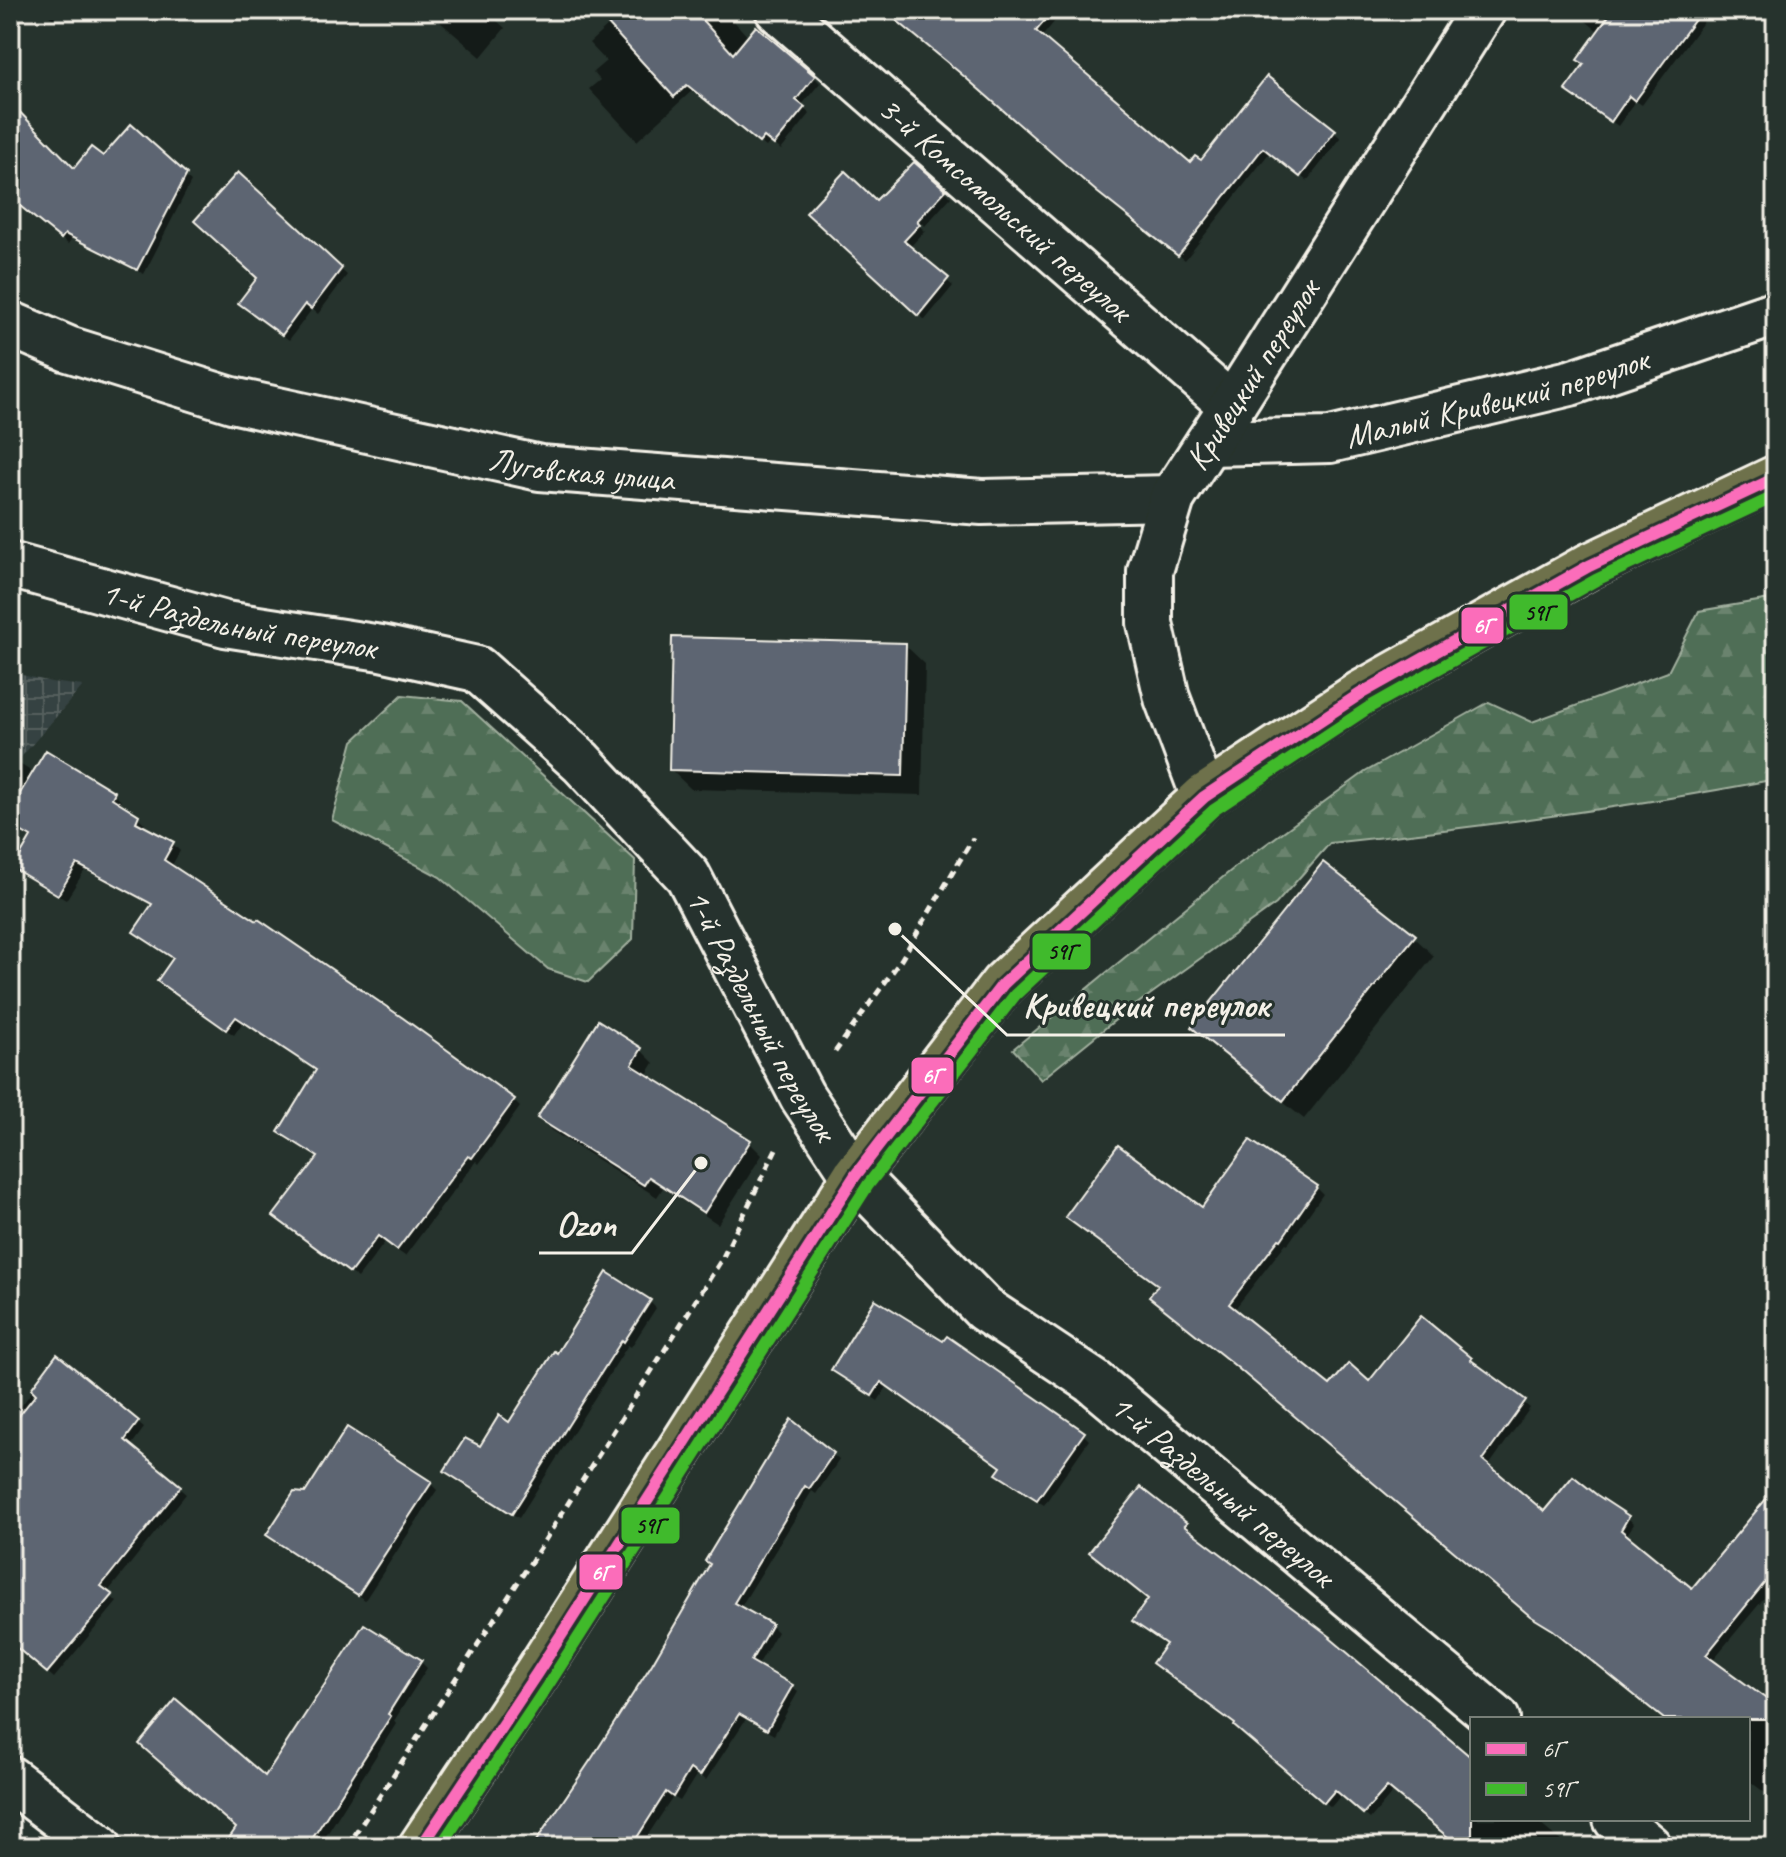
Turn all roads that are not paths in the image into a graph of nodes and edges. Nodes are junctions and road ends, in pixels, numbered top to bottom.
1 (778, 10) edge
2 (1483, 10) edge
3 (1776, 313) edge
4 (10, 324) edge
5 (1232, 406) junction
6 (1208, 443) junction
7 (1776, 478) edge
8 (1172, 498) junction
9 (10, 565) edge
10 (1204, 797) junction
11 (855, 1176) junction
12 (1495, 1717) edge
13 (10, 1779) edge
14 (1618, 1821) edge
15 (99, 1847) edge
16 (421, 1847) edge
17 (1649, 1847) edge

1 - 5 street, 3-й Комсомольский переулок
2 - 5 street, Кривецкий переулок
3 - 6 street, Малый Кривецкий переулок
4 - 8 street, Луговская улица
5 - 6 street, Кривецкий переулок
6 - 8 street, Кривецкий переулок
7 - 10 main road
8 - 10 street, Кривецкий переулок
9 - 11 street, 1-й Раздельный переулок
10 - 11 main road
11 - 12 street, 1-й Раздельный переулок
11 - 16 main road
13 - 15 street
14 - 17 street

